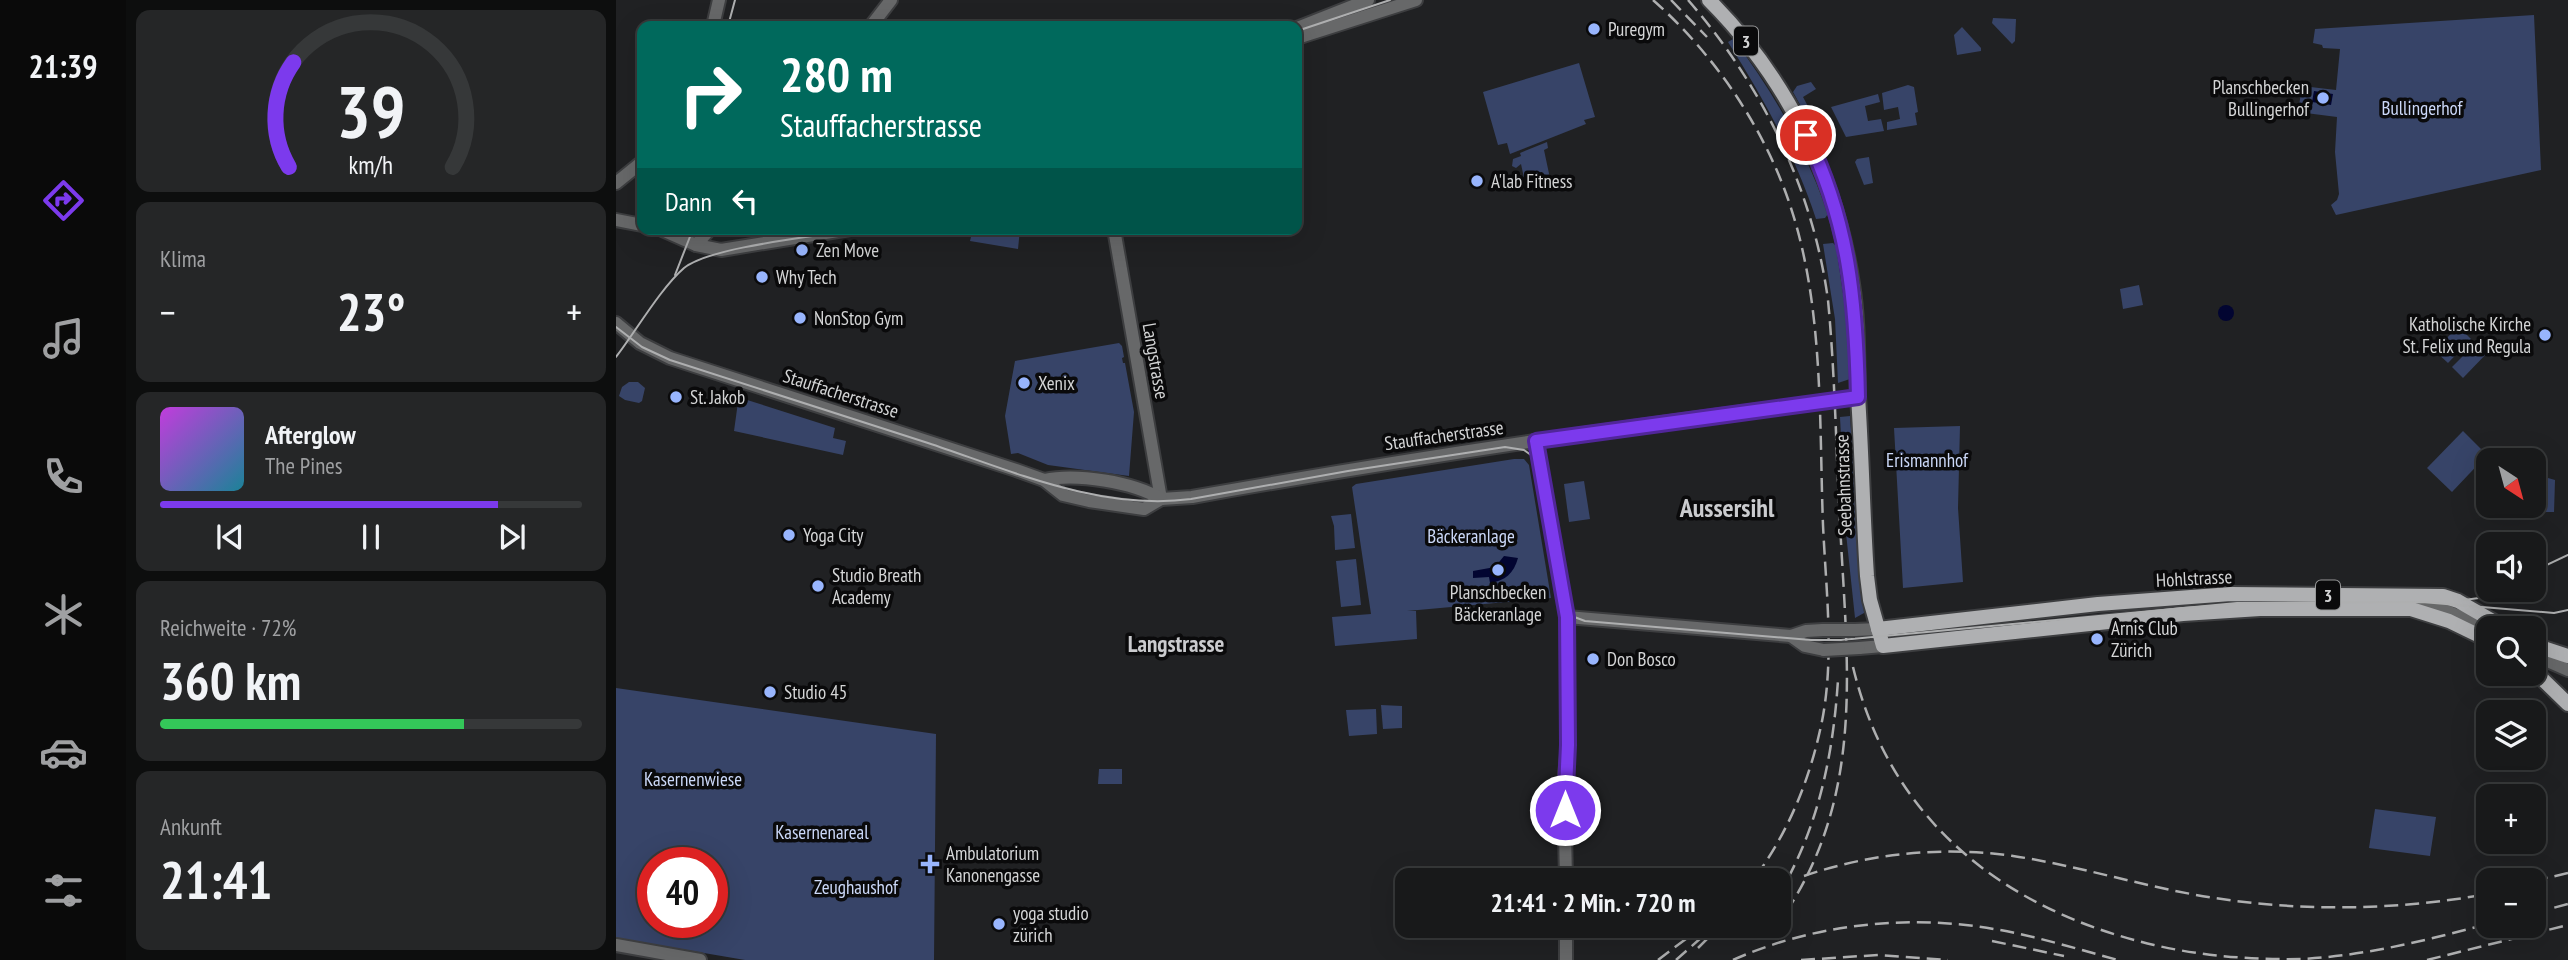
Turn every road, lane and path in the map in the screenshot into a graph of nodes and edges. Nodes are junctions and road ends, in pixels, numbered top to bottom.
1 (719, 0) edge
2 (891, 0) edge
3 (1368, 0) edge
4 (1416, 0) edge
5 (1709, 0) edge
6 (1326, 3) dead end
7 (714, 21) edge
8 (875, 21) edge
9 (1328, 22) junction
10 (1302, 27) edge
11 (1302, 35) edge
12 (637, 166) edge
13 (616, 183) edge
14 (616, 220) edge
15 (637, 224) edge
16 (674, 235) edge
17 (705, 235) edge
18 (813, 235) edge
19 (1115, 235) edge
20 (696, 245) junction
21 (616, 323) edge
22 (622, 333) edge
23 (1858, 397) junction
24 (1536, 441) junction
25 (1044, 480) junction
26 (1161, 499) junction
27 (2191, 597) junction
28 (2203, 612) junction
29 (2485, 616) edge
30 (1567, 617) junction
31 (1878, 629) junction
32 (2476, 631) edge
33 (1791, 636) junction
34 (1883, 646) junction
35 (2546, 649) edge
36 (2568, 656) edge
37 (2546, 660) edge
38 (2568, 670) edge
39 (2546, 683) edge
40 (2568, 704) edge
41 (1566, 868) edge
42 (1566, 938) edge
43 (616, 945) edge
44 (700, 960) edge
45 (1566, 960) edge

1 - 7 street
2 - 8 street
3 - 9 street
4 - 9 street
5 - 23 main road, Seebahnstrasse / 3
6 - 9 street
9 - 10 street
9 - 11 street
12 - 13 street
14 - 15 street
16 - 20 street
17 - 20 street
18 - 20 street
19 - 26 street, Langstrasse
21 - 22 street, Stauffacherstrasse
22 - 25 street, Stauffacherstrasse
23 - 24 street, Stauffacherstrasse, bridge
23 - 31 main road, Seebahnstrasse / 3
24 - 26 street, Stauffacherstrasse
24 - 30 street
25 - 26 street, Stauffacherstrasse
25 - 26 street, Stauffacherstrasse
27 - 28 main road
27 - 29 main road, Hohlstrasse / 3
27 - 31 main road, Hohlstrasse / 3
28 - 32 main road, Hohlstrasse / 3
28 - 34 main road, Hohlstrasse / 3
30 - 33 street, Hohlstrasse
30 - 41 street
31 - 33 street, Hohlstrasse, bridge
31 - 34 main road, 3
33 - 34 street, Hohlstrasse, bridge
35 - 36 main road
37 - 38 street
39 - 40 main road
42 - 45 street
43 - 44 street

